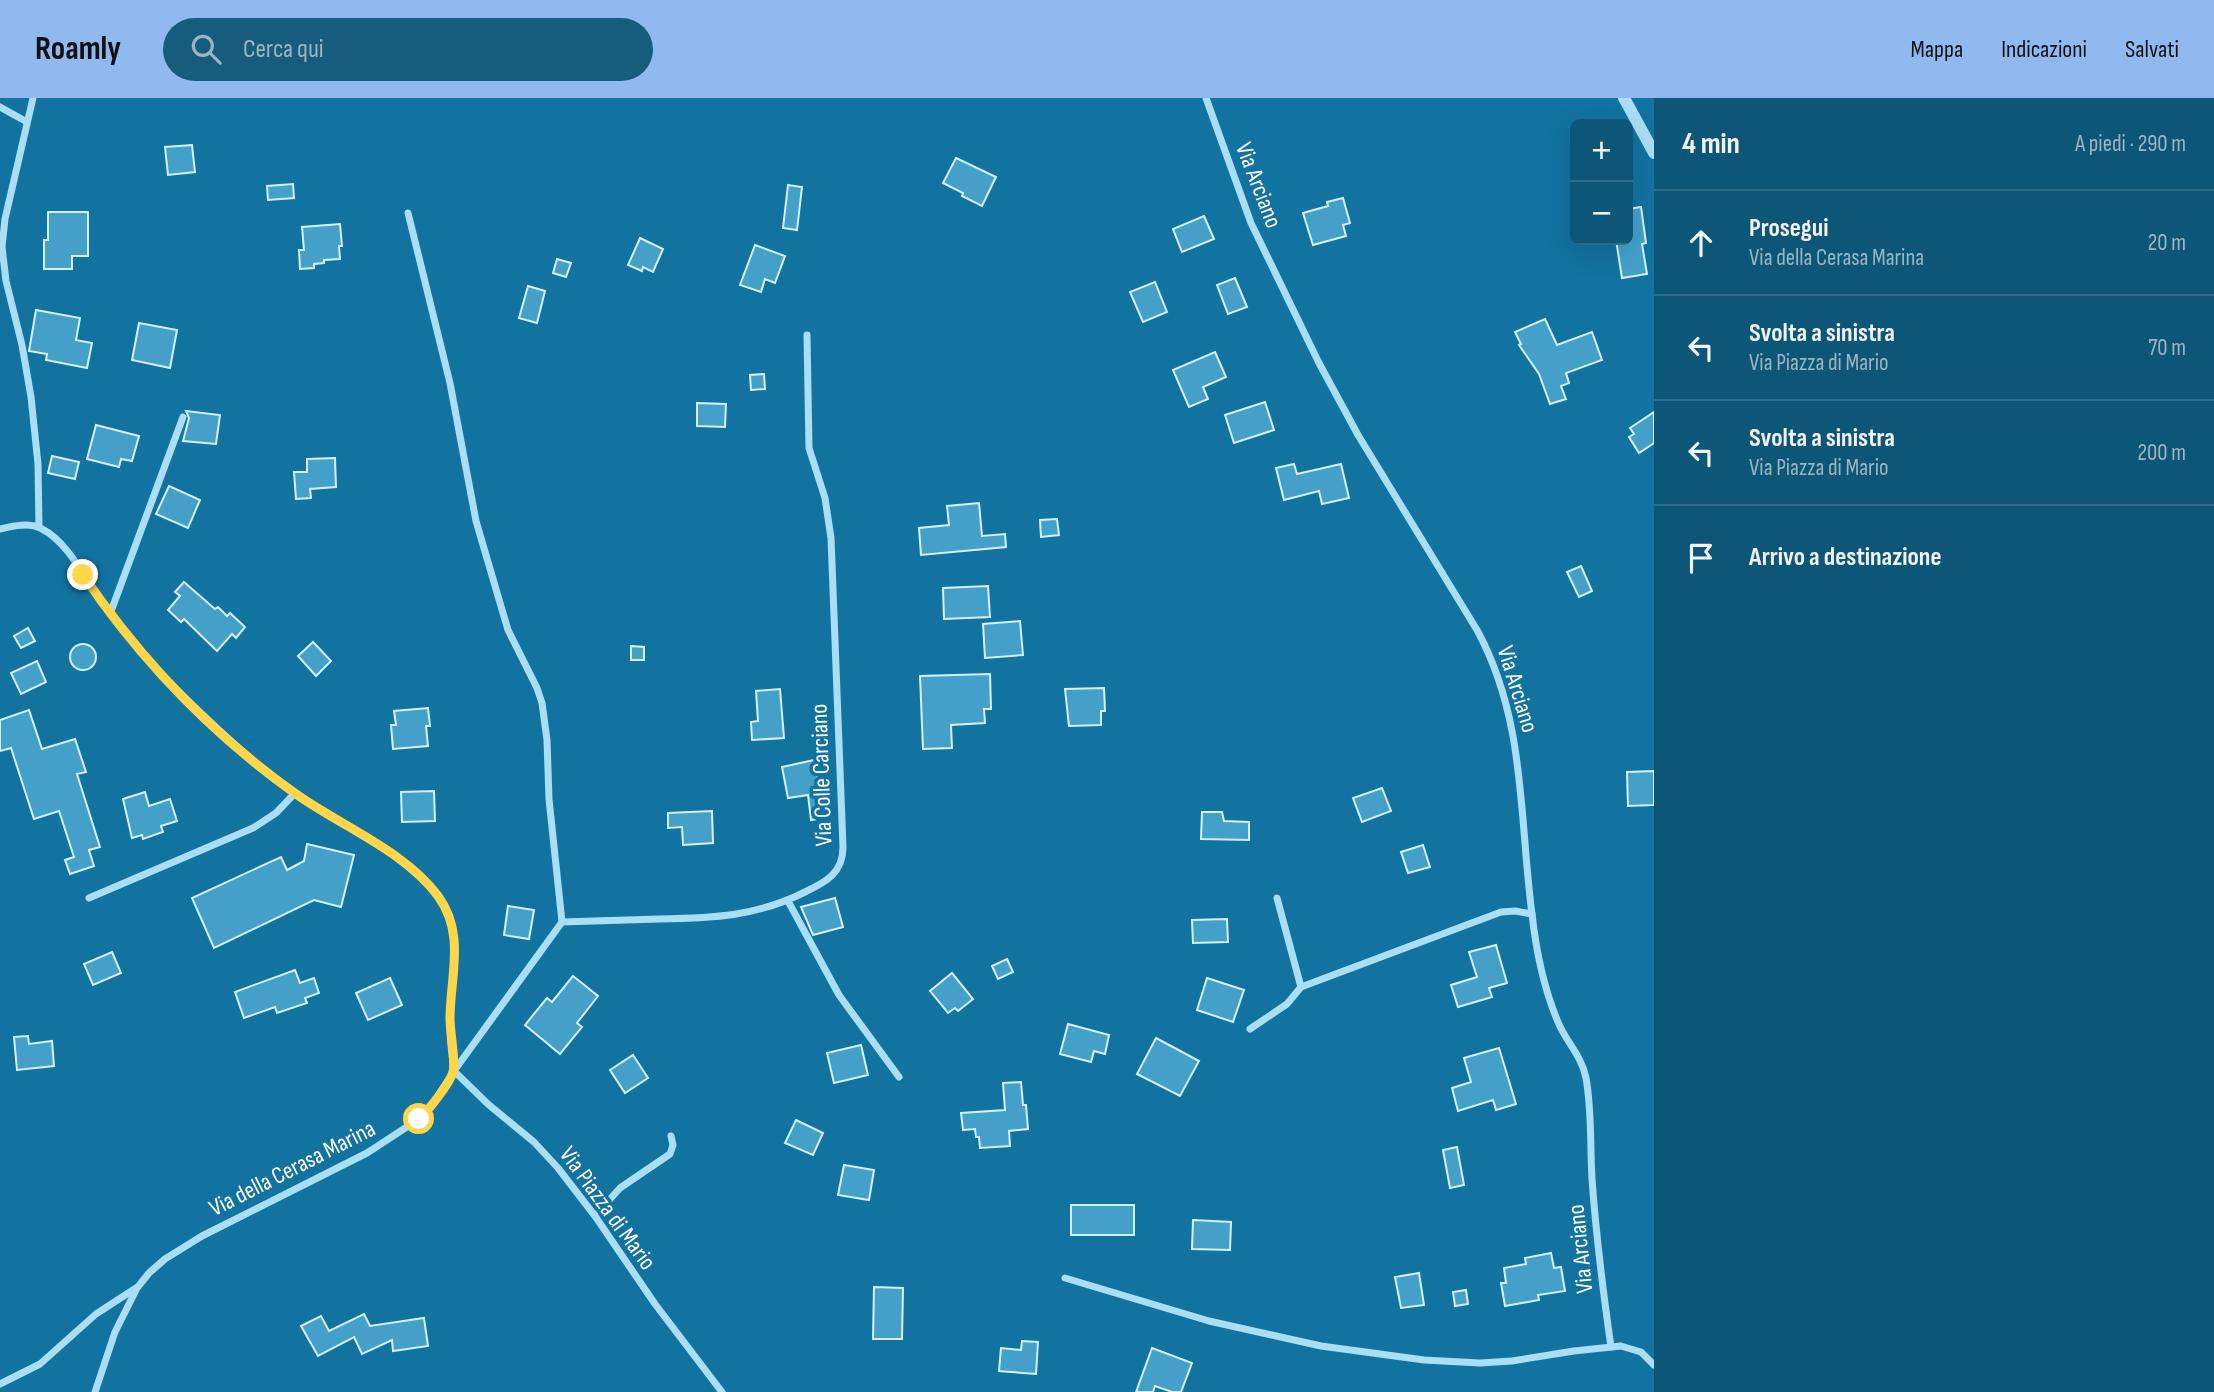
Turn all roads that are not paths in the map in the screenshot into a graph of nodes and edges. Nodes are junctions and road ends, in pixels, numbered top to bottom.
1 (33, 98) edge
2 (1206, 98) edge
3 (1625, 98) edge
4 (0, 107) edge
5 (27, 122) junction
6 (1654, 153) edge
7 (408, 212) dead end
8 (807, 335) dead end
9 (183, 417) dead end
10 (39, 527) junction
11 (0, 528) edge
12 (110, 614) junction
13 (295, 793) junction
14 (89, 898) dead end
15 (1277, 898) dead end
16 (788, 901) junction
17 (1532, 914) junction
18 (562, 922) junction
19 (1301, 987) junction
20 (1250, 1029) dead end
21 (454, 1071) junction
22 (899, 1077) dead end
23 (671, 1136) dead end
24 (595, 1216) junction
25 (1065, 1278) dead end
26 (137, 1288) junction
27 (1611, 1347) junction
28 (1654, 1366) edge
29 (0, 1384) edge
30 (95, 1392) edge
31 (722, 1392) edge

1 - 5 street
2 - 17 street, Via Arciano
3 - 6 street
4 - 5 street
5 - 10 street
7 - 18 street
8 - 16 street, Via Colle Carciano
9 - 12 street
10 - 11 street
10 - 12 street
12 - 13 street
13 - 14 street
13 - 21 street
15 - 19 street
16 - 18 street, Via Colle Carciano
16 - 22 street
17 - 19 street
17 - 27 street, Via Arciano
18 - 21 street
19 - 20 street
21 - 24 street, Via Piazza di Mario
21 - 26 street, Via della Cerasa Marina
23 - 24 street
24 - 31 street, Via Piazza di Mario
25 - 27 street
26 - 29 street, Via della Cerasa Marina
26 - 30 street, Via della Cerasa Marina
27 - 28 street

